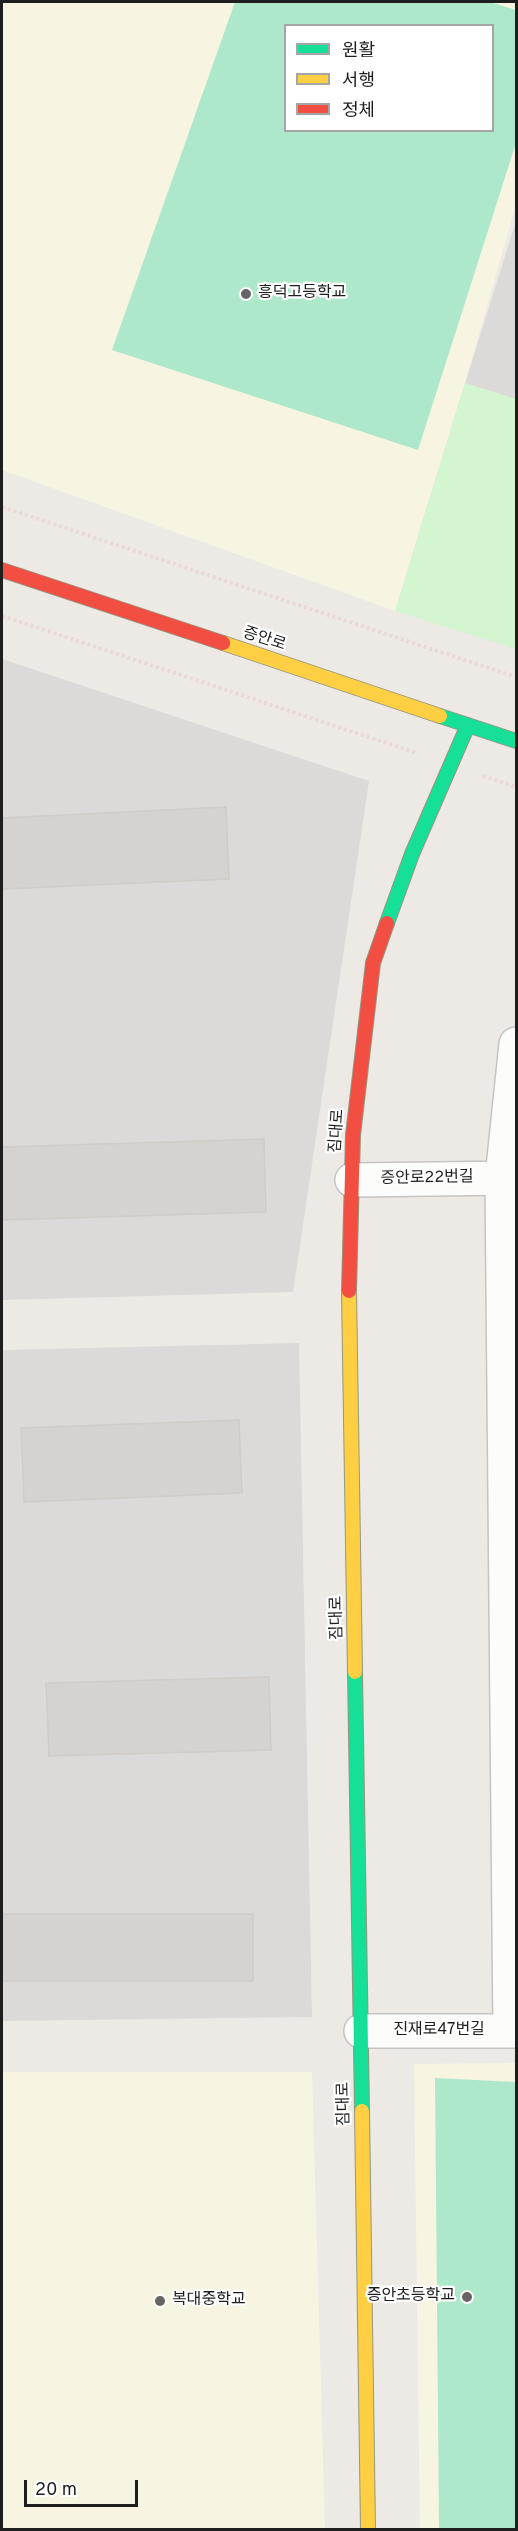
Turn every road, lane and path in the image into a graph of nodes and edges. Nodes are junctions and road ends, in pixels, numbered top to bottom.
1 (2, 507) edge
2 (2, 570) edge
3 (2, 616) edge
4 (516, 677) edge
5 (468, 725) junction
6 (516, 741) edge
7 (452, 765) junction
8 (516, 787) edge
9 (516, 1044) edge
10 (509, 1178) edge
11 (352, 1179) junction
12 (510, 1377) edge
13 (511, 1588) edge
14 (361, 2031) junction
15 (513, 2031) edge
16 (369, 2529) edge

1 - 4 path
2 - 5 street, 증안로
3 - 7 path
5 - 6 street, 증안로
5 - 7 street, 짐대로
7 - 8 path
7 - 11 street, 짐대로
9 - 10 street
10 - 11 street, 증안로22번길
10 - 12 street
11 - 14 street, 짐대로
12 - 13 street
13 - 15 street
14 - 15 street, 진재로47번길
14 - 16 street, 짐대로

